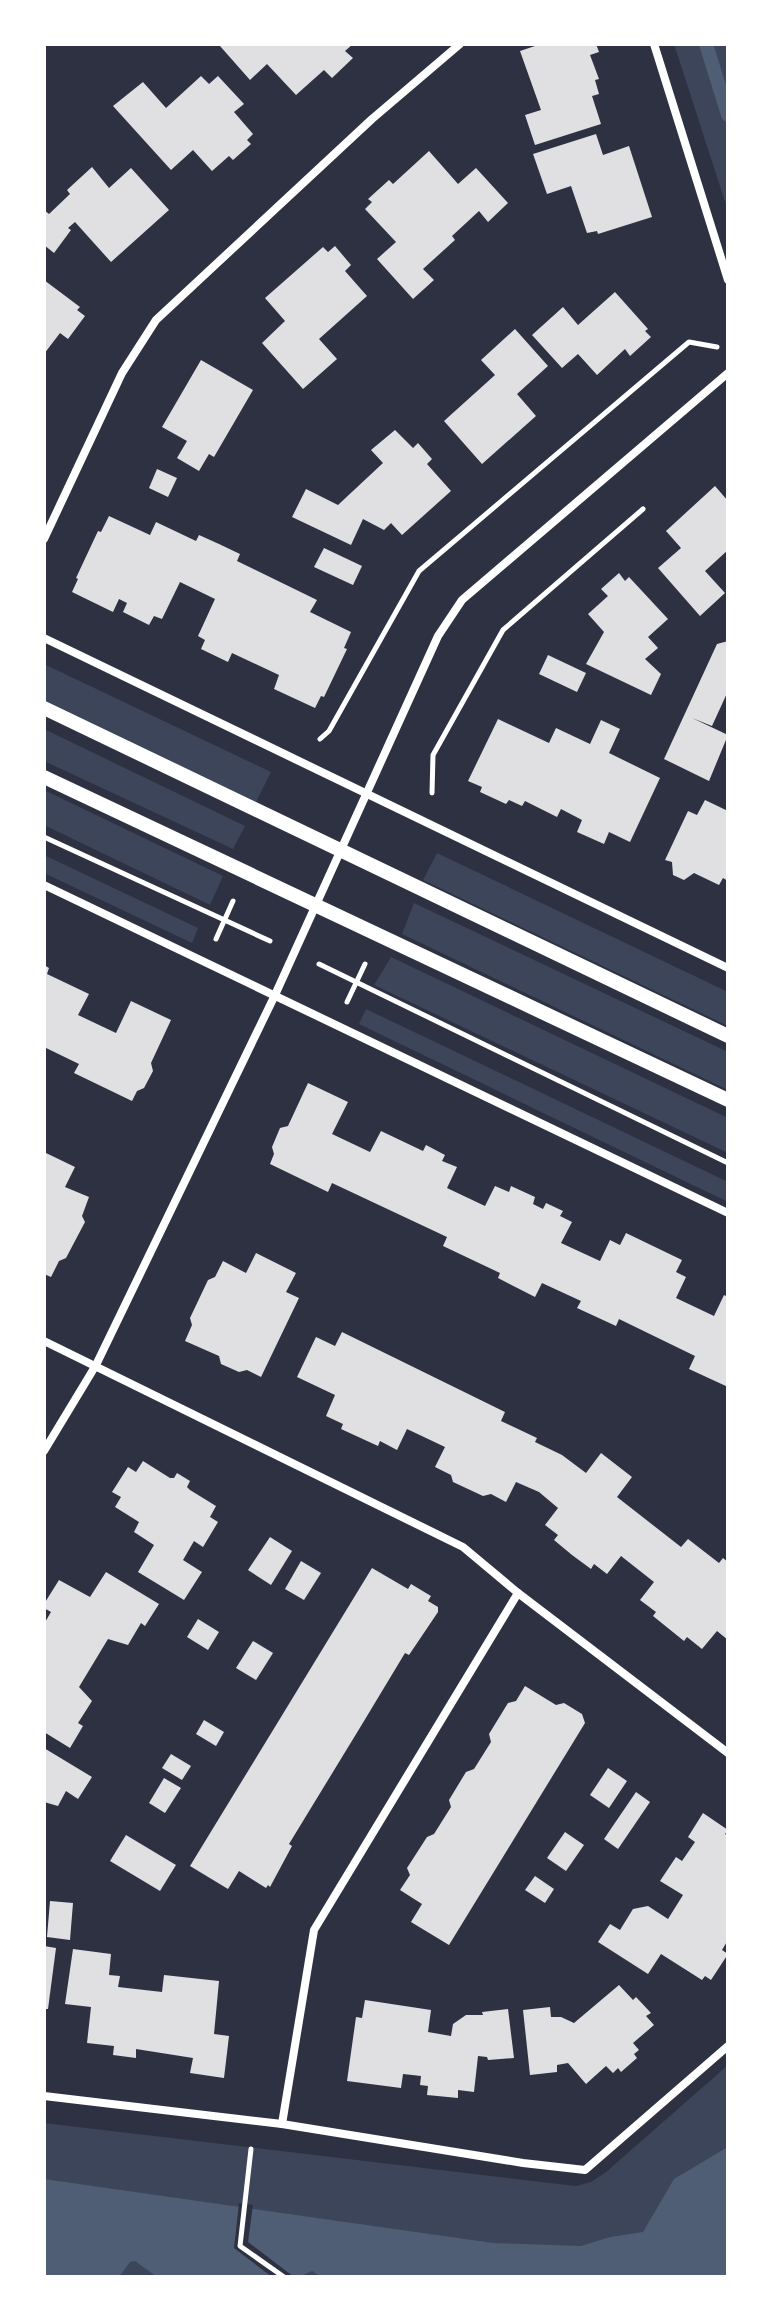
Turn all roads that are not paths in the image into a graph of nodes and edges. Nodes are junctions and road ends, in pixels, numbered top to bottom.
1 (460, 44) edge
2 (654, 44) edge
3 (728, 280) edge
4 (728, 373) edge
5 (44, 539) edge
6 (44, 638) edge
7 (44, 708) edge
8 (44, 777) edge
9 (367, 795) junction
10 (342, 850) junction
11 (44, 885) edge
12 (316, 905) junction
13 (728, 968) edge
14 (275, 995) junction
15 (728, 1036) edge
16 (728, 1100) edge
17 (728, 1213) edge
18 (44, 1341) edge
19 (96, 1365) junction
20 (44, 1451) edge
21 (518, 1593) junction
22 (728, 1753) edge
23 (728, 2046) edge
24 (44, 2096) edge
25 (282, 2124) junction

1 - 5 street
2 - 3 street
4 - 9 street
6 - 9 street
7 - 10 street
8 - 12 street
9 - 10 street
9 - 13 street
10 - 12 street
10 - 15 street
11 - 14 street
12 - 14 street
12 - 16 street
14 - 17 street
14 - 19 street
18 - 19 street
19 - 20 street
19 - 21 street
21 - 22 street
21 - 25 street
23 - 25 street
24 - 25 street

